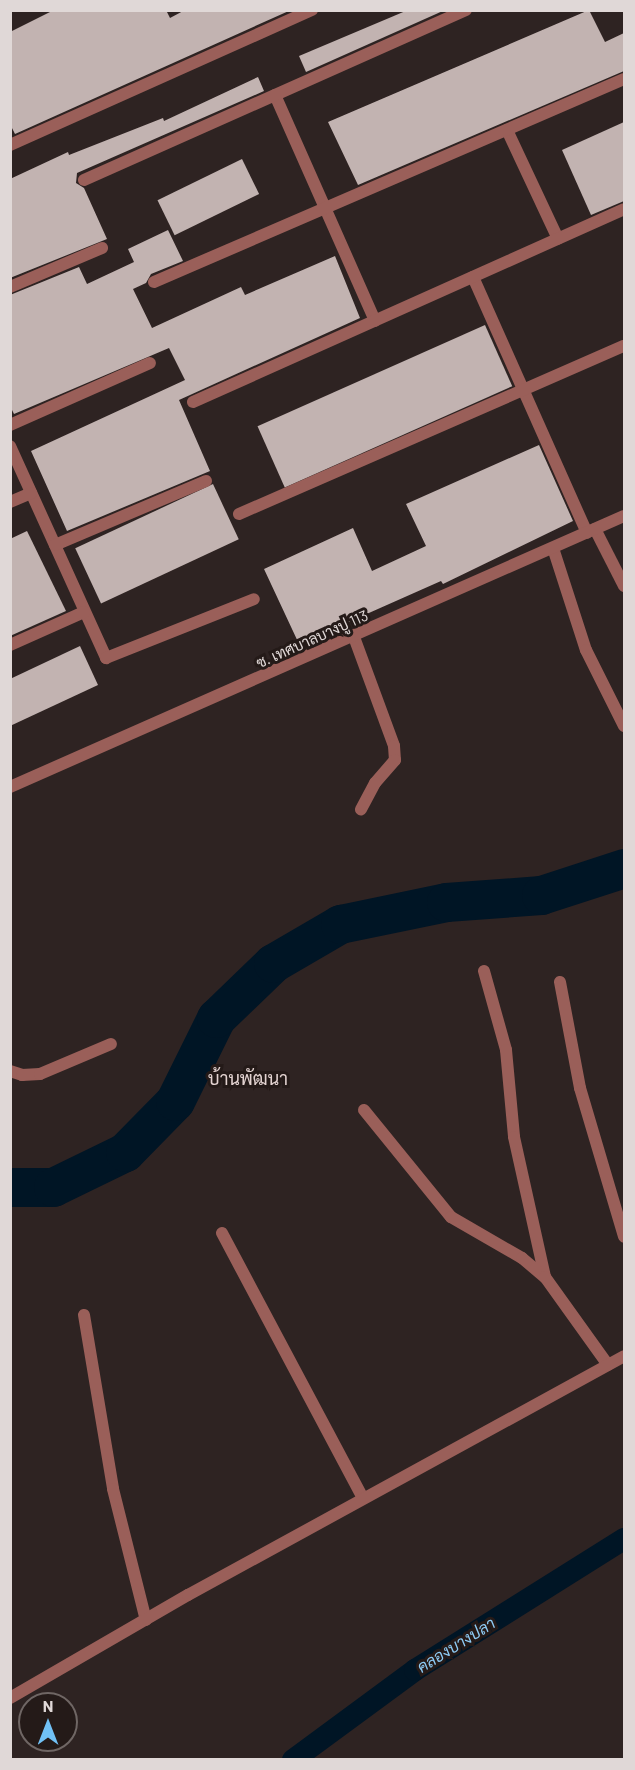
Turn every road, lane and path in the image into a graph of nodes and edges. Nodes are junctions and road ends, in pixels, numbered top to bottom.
1 (312, 10) edge
2 (465, 10) edge
3 (624, 79) edge
4 (275, 95) junction
5 (507, 130) junction
6 (10, 145) edge
7 (84, 180) dead end
8 (325, 208) junction
9 (624, 209) edge
10 (558, 239) junction
11 (102, 248) dead end
12 (473, 277) junction
13 (154, 282) dead end
14 (10, 286) edge
15 (375, 321) junction
16 (624, 346) edge
17 (150, 363) dead end
18 (524, 388) junction
19 (193, 402) dead end
20 (10, 425) edge
21 (10, 446) edge
22 (206, 481) dead end
23 (31, 493) junction
24 (10, 502) edge
25 (239, 514) dead end
26 (624, 516) edge
27 (591, 531) junction
28 (55, 545) junction
29 (553, 549) junction
30 (624, 586) edge
31 (254, 599) dead end
32 (84, 612) junction
33 (354, 637) junction
34 (10, 645) edge
35 (624, 726) edge
36 (10, 787) edge
37 (361, 809) dead end
38 (484, 971) dead end
39 (560, 982) dead end
40 (111, 1044) dead end
41 (10, 1071) edge
42 (364, 1110) dead end
43 (222, 1233) dead end
44 (624, 1237) edge
45 (545, 1277) junction
46 (84, 1315) dead end
47 (624, 1356) edge
48 (608, 1365) junction
49 (363, 1498) junction
50 (146, 1620) junction
51 (10, 1698) edge

1 - 6 street
2 - 4 street
3 - 5 street
4 - 7 street
4 - 8 street
5 - 8 street
5 - 10 street
8 - 13 street
8 - 15 street
9 - 10 street
10 - 12 street
11 - 14 street
12 - 15 street
12 - 18 street
15 - 19 street
16 - 18 street
17 - 20 street
18 - 25 street
18 - 27 street
21 - 23 street
22 - 28 street
23 - 24 street
23 - 28 street
26 - 27 street, ซ. เทศบาลบางปู 113
27 - 29 street, ซ. เทศบาลบางปู 113
27 - 30 street
28 - 32 street
29 - 33 street, ซ. เทศบาลบางปู 113
29 - 35 street
31 - 32 street
32 - 34 street
33 - 36 street, ซ. เทศบาลบางปู 113
33 - 37 street
38 - 45 street
39 - 44 street
40 - 41 street
42 - 45 street
43 - 49 street
45 - 48 street
46 - 50 street
47 - 48 street
48 - 49 street
49 - 50 street
50 - 51 street

